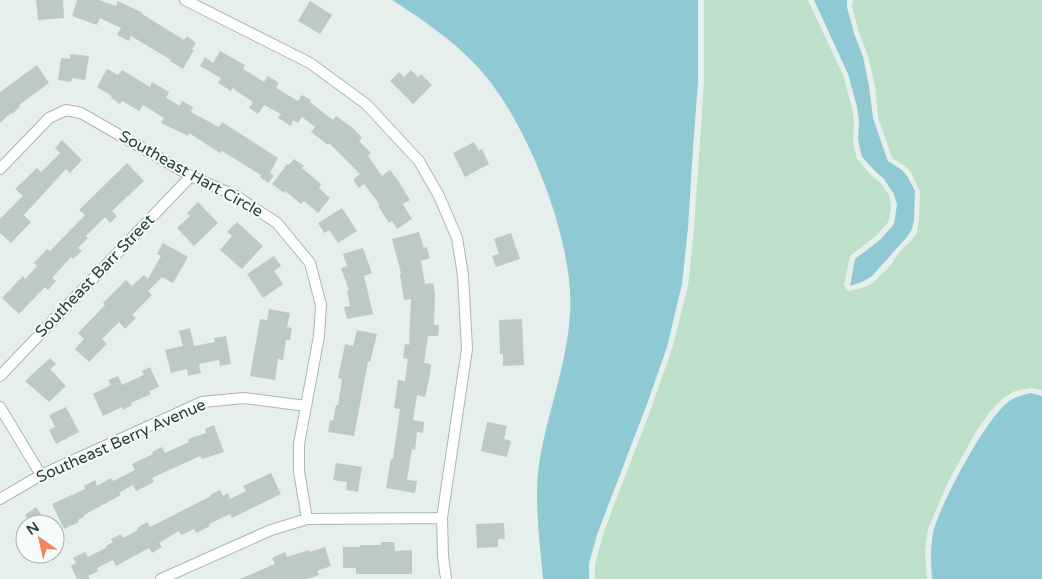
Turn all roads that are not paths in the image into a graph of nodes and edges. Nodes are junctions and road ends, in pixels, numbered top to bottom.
1 (185, 0) edge
2 (0, 169) edge
3 (190, 176) junction
4 (0, 376) edge
5 (306, 406) junction
6 (0, 407) edge
7 (41, 475) junction
8 (0, 499) edge
9 (442, 518) junction
10 (307, 519) junction
11 (161, 579) edge
12 (446, 579) edge

1 - 9 street
2 - 3 street, Southeast Hart Circle
3 - 4 street, Southeast Barr Street
3 - 5 street, Southeast Hart Circle
5 - 7 street, Southeast Berry Avenue
5 - 10 street, Southeast Hart Circle
6 - 7 street
7 - 8 street, Southeast Berry Avenue
9 - 10 street
9 - 12 street
10 - 11 street

